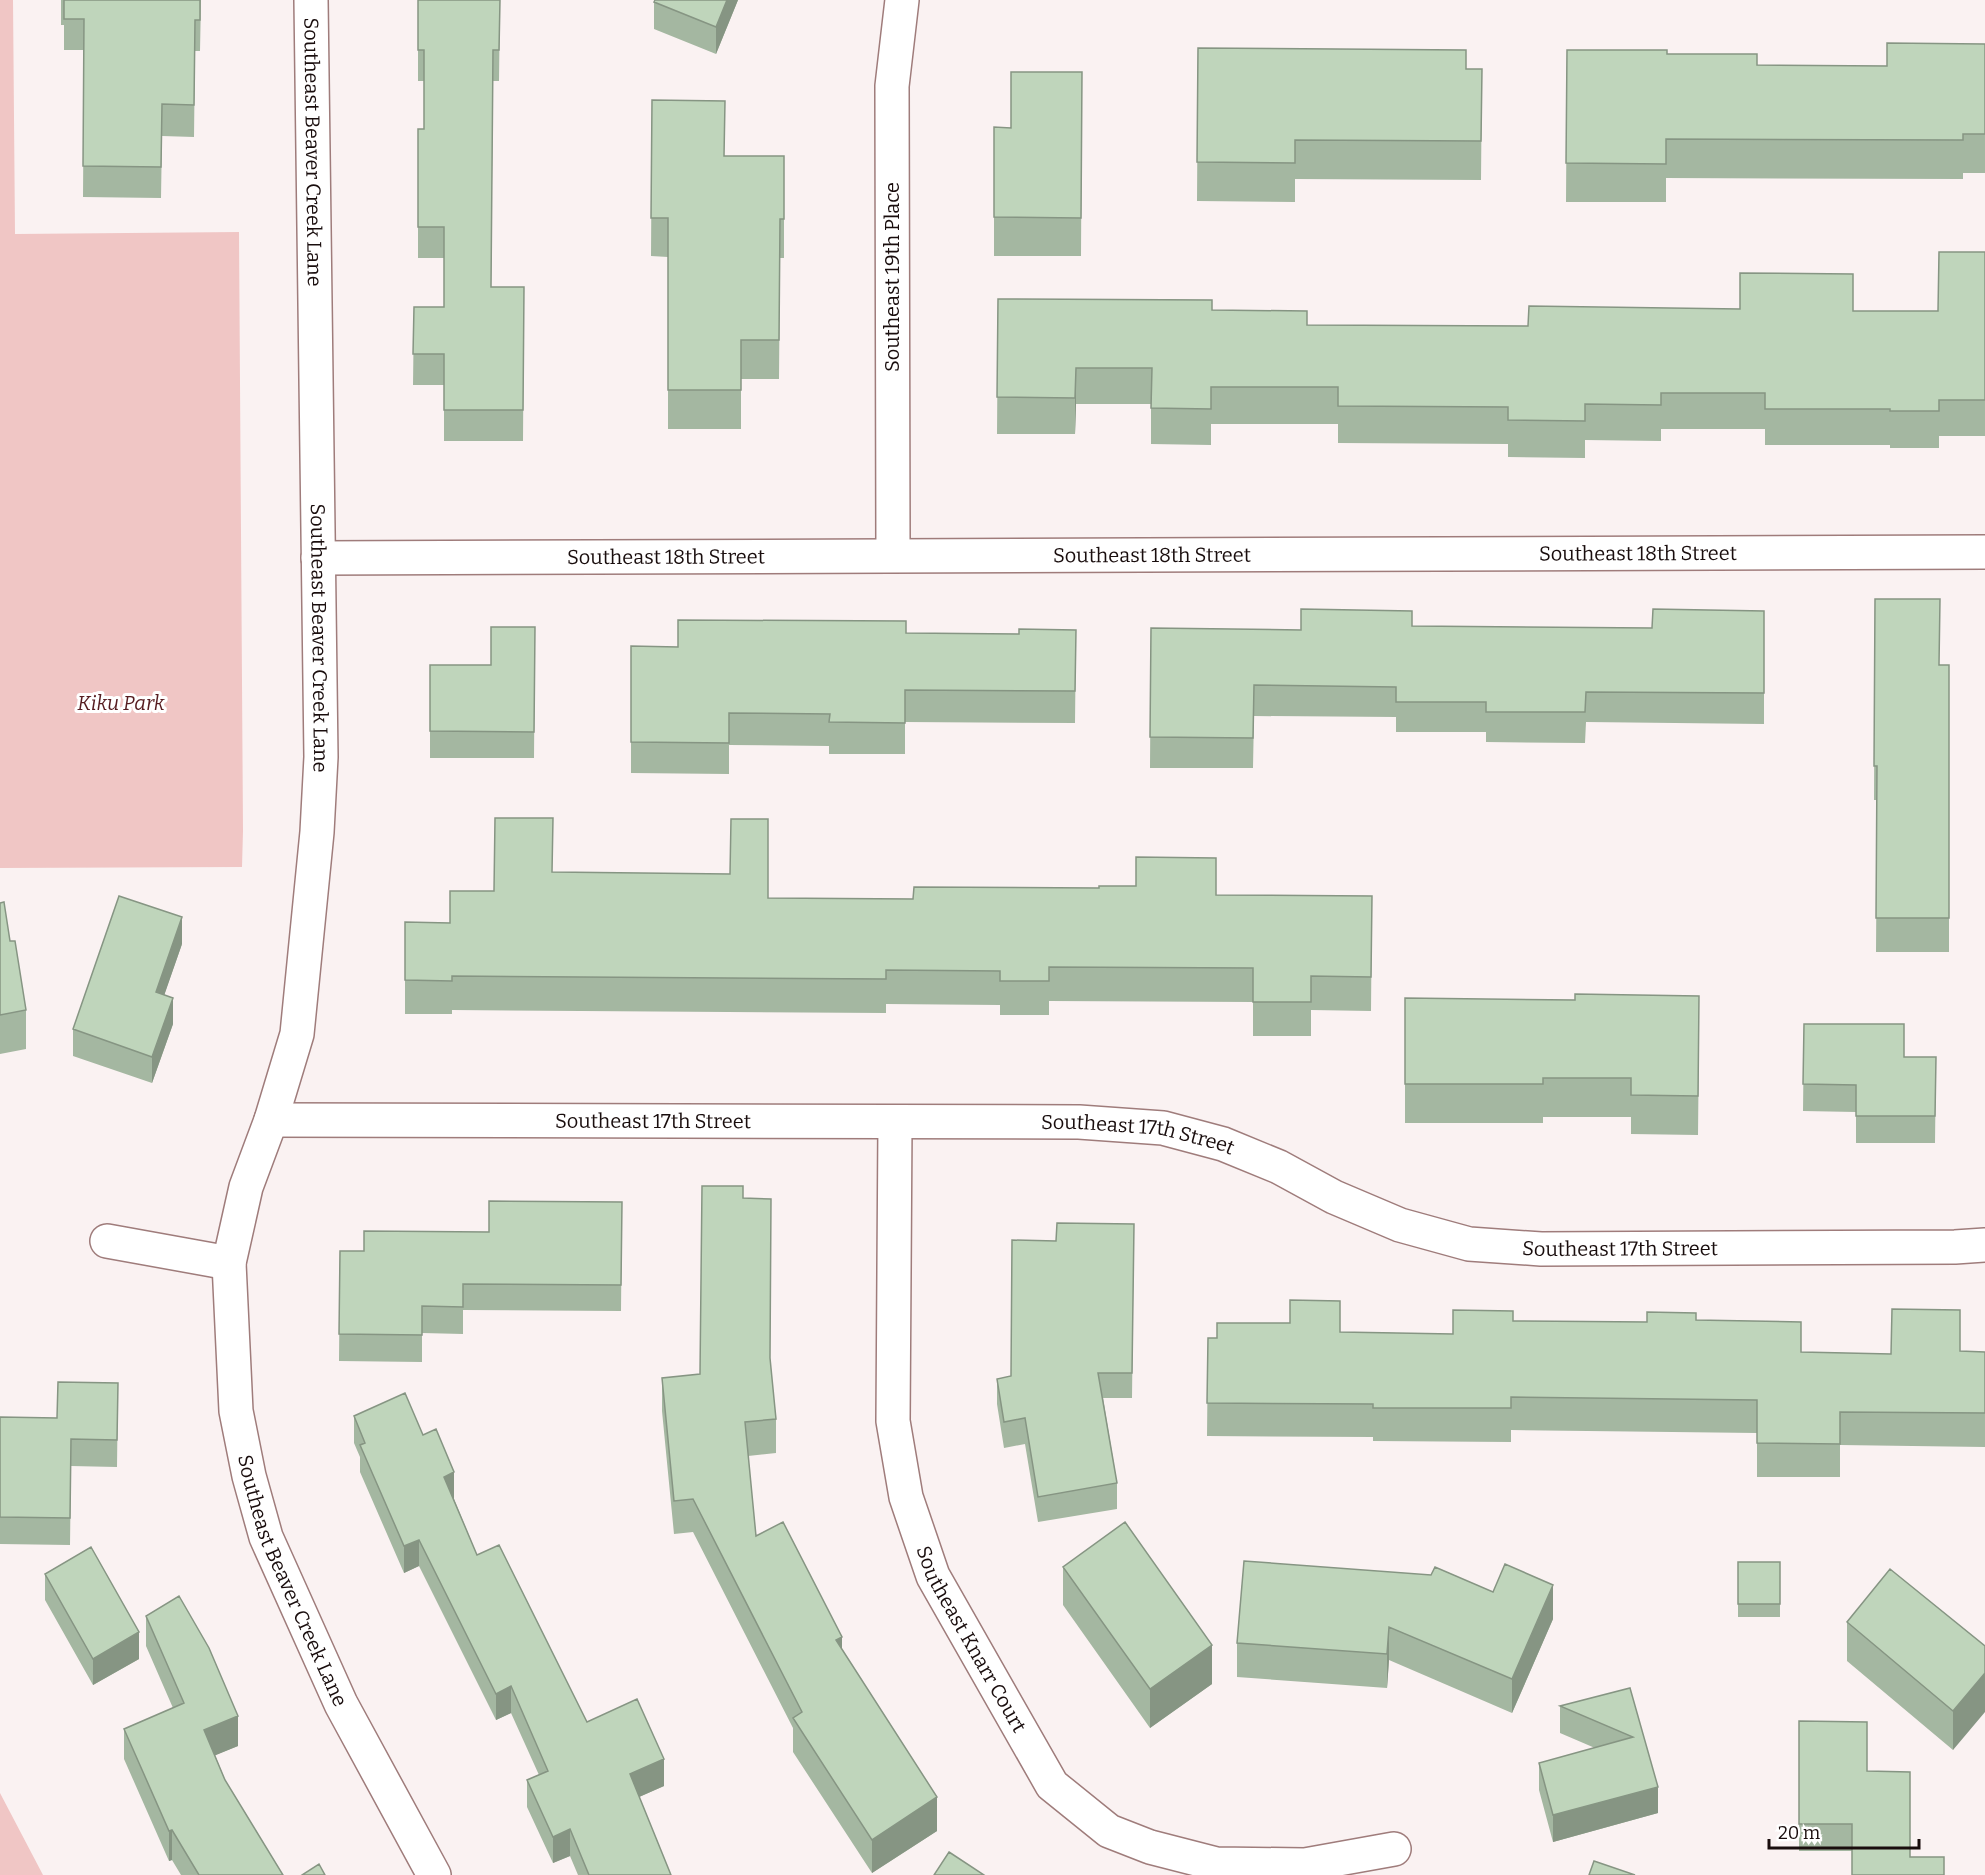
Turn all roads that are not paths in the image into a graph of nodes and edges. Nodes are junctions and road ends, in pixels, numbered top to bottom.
1 (311, 0) edge
2 (902, 0) edge
3 (1985, 552) edge
4 (893, 555) junction
5 (318, 558) junction
6 (271, 1120) junction
7 (895, 1123) junction
8 (107, 1241) dead end
9 (1985, 1245) edge
10 (229, 1263) junction
11 (1394, 1849) dead end
12 (434, 1875) edge

1 - 5 street, Southeast Beaver Creek Lane
2 - 4 street, Southeast 19th Place
3 - 4 street, Southeast 18th Street
4 - 5 street, Southeast 18th Street
5 - 6 street, Southeast Beaver Creek Lane
6 - 7 street, Southeast 17th Street
6 - 10 street, Southeast Beaver Creek Lane
7 - 9 street, Southeast 17th Street
7 - 11 street, Southeast Knarr Court
8 - 10 street
10 - 12 street, Southeast Beaver Creek Lane

